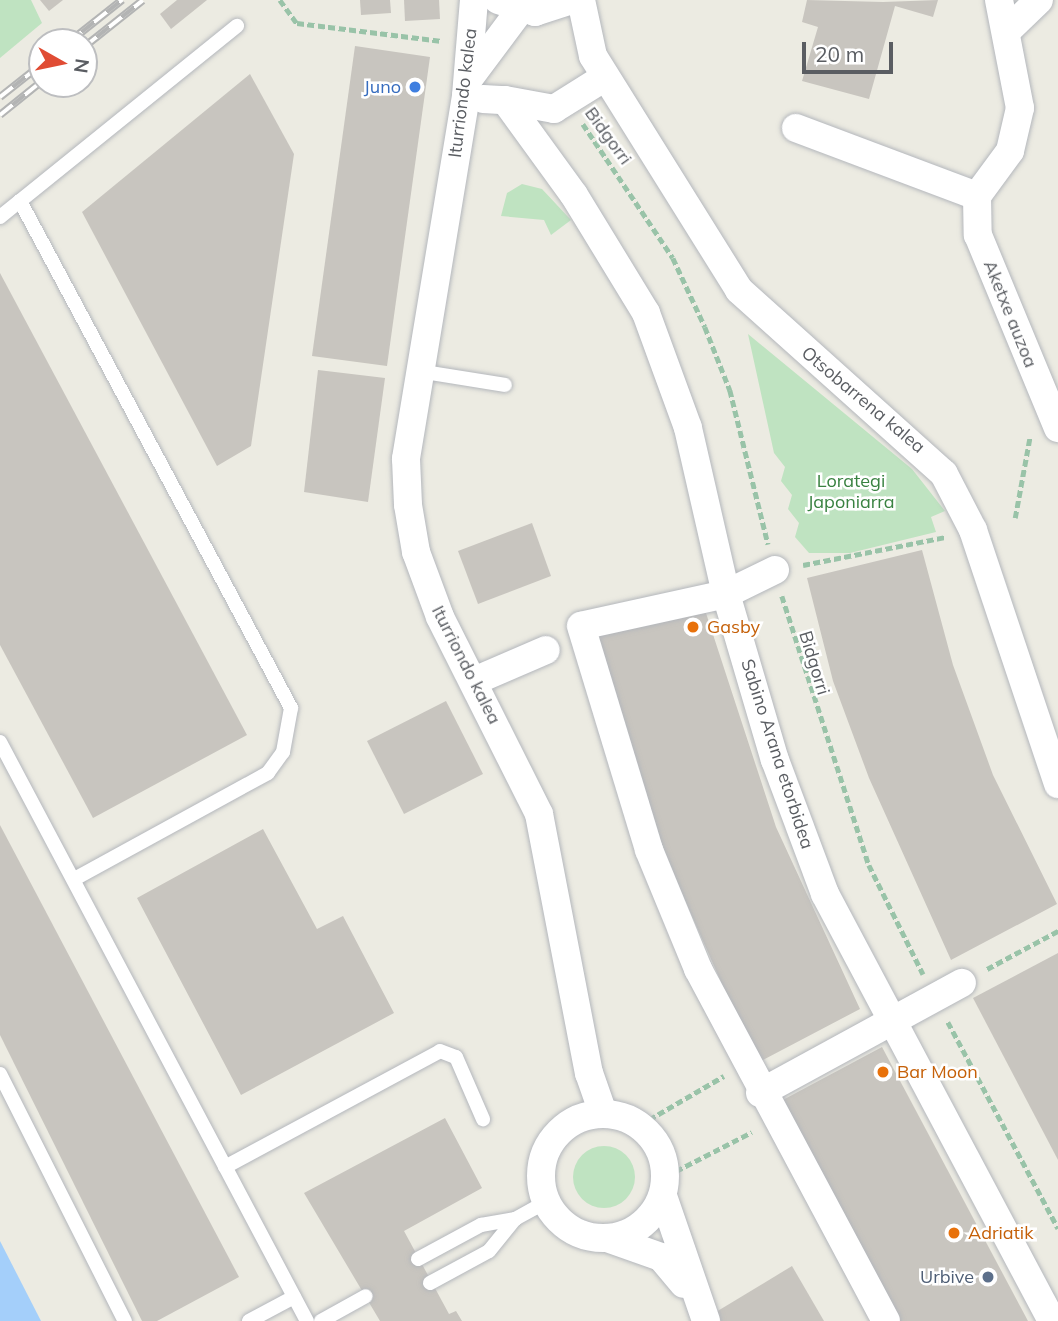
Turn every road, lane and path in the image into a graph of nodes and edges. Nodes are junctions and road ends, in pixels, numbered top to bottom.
1 (280, 0) edge
2 (474, 0) edge
3 (571, 0) edge
4 (581, 0) edge
5 (999, 0) edge
6 (1040, 0) edge
7 (509, 5) edge
8 (237, 26) dead end
9 (1008, 30) junction
10 (444, 54) dead end
11 (594, 84) dead end
12 (485, 93) junction
13 (566, 101) junction
14 (796, 128) dead end
15 (977, 196) junction
16 (20, 201) junction
17 (0, 217) edge
18 (418, 371) junction
19 (505, 385) dead end
20 (1039, 387) junction
21 (1058, 428) edge
22 (1015, 518) dead end
23 (947, 537) dead end
24 (775, 570) junction
25 (726, 594) junction
26 (546, 650) dead end
27 (474, 681) junction
28 (0, 742) edge
29 (1058, 784) edge
30 (74, 879) junction
31 (1058, 931) edge
32 (962, 983) joint
33 (935, 998) junction
34 (890, 1023) junction
35 (745, 1063) junction
36 (0, 1074) edge
37 (760, 1093) junction
38 (603, 1113) junction
39 (483, 1119) dead end
40 (775, 1120) junction
41 (640, 1125) junction
42 (225, 1167) junction
43 (664, 1186) junction
44 (546, 1202) junction
45 (515, 1219) junction
46 (1058, 1228) edge
47 (610, 1239) junction
48 (418, 1259) dead end
49 (430, 1283) dead end
50 (366, 1296) dead end
51 (294, 1297) junction
52 (700, 1309) edge
53 (125, 1321) edge
54 (249, 1321) edge
55 (307, 1321) edge
56 (321, 1321) edge
57 (886, 1321) edge
58 (1052, 1321) edge

1 - 10 path
2 - 12 street, Iturriondo kalea
3 - 7 street
4 - 29 street, Otsobarrena kalea
5 - 9 street
6 - 9 street
7 - 12 street
8 - 16 lane
9 - 15 street
11 - 13 street
12 - 13 street
12 - 18 street, Iturriondo kalea
12 - 25 street, Sabino Arana etorbidea
13 - 24 path, Bidgorri
14 - 15 street
15 - 20 street, Aketxe auzoa
16 - 17 lane
16 - 30 lane
18 - 19 lane
18 - 27 street, Iturriondo kalea
20 - 21 street, Aketxe auzoa
20 - 22 path
23 - 24 path
24 - 25 street
24 - 33 path, Bidgorri
25 - 34 street, Sabino Arana etorbidea
25 - 35 street
26 - 27 street
27 - 38 street, Iturriondo kalea
28 - 30 lane
30 - 42 lane
31 - 32 path
32 - 33 street
33 - 34 street
33 - 46 path, Bidgorri
34 - 37 street
34 - 58 street, Sabino Arana etorbidea
35 - 37 street
35 - 41 path
36 - 53 lane
37 - 40 street
38 - 41 street
38 - 44 street
39 - 42 lane
40 - 43 path
40 - 57 street
41 - 43 street
42 - 51 lane
43 - 47 street
43 - 52 street
44 - 45 lane
44 - 47 street
45 - 48 lane
45 - 49 lane
47 - 52 street
50 - 56 lane
51 - 54 lane
51 - 55 lane

